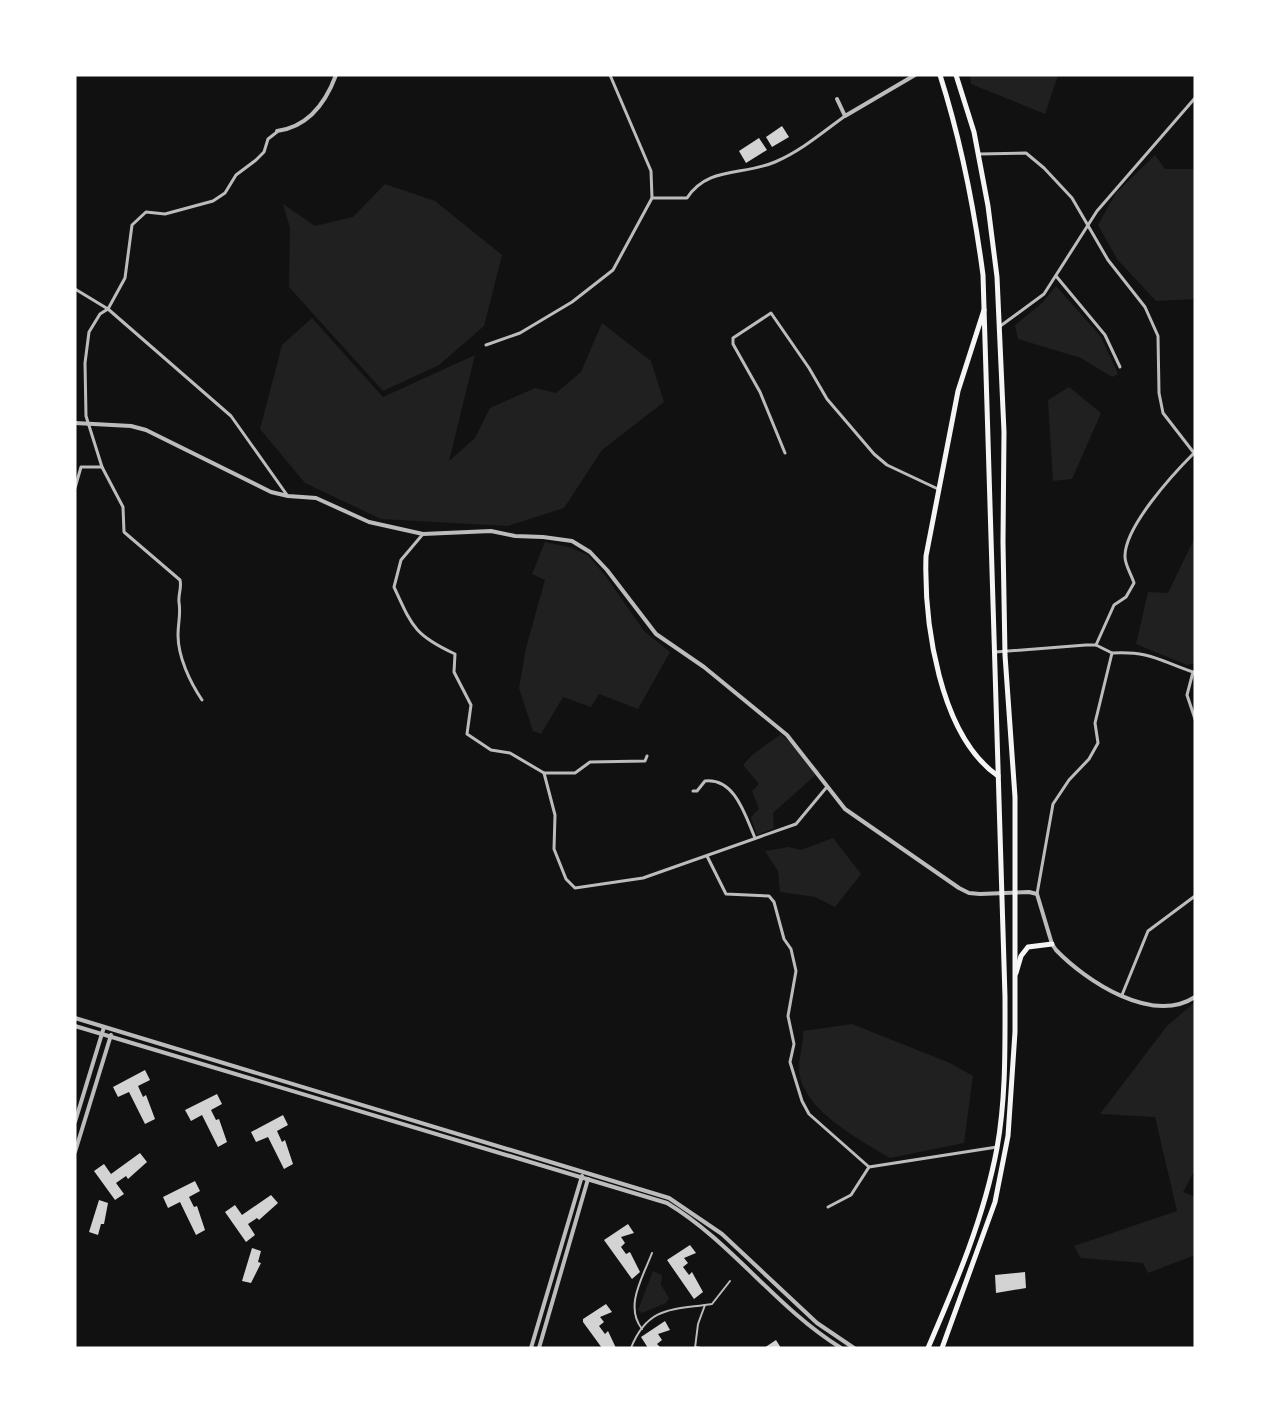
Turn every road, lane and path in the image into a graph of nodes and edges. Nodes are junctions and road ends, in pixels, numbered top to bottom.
1 (336, 75) edge
2 (610, 75) edge
3 (915, 75) edge
4 (940, 75) edge
5 (956, 75) edge
6 (1195, 98) edge
7 (837, 99) dead end
8 (845, 116) junction
9 (277, 131) joint
10 (979, 154) junction
11 (652, 198) junction
12 (1089, 226) junction
13 (1056, 276) junction
14 (75, 289) edge
15 (985, 306) junction
16 (108, 309) junction
17 (999, 327) junction
18 (486, 345) dead end
19 (1120, 367) dead end
20 (75, 423) edge
21 (88, 423) junction
22 (785, 453) dead end
23 (1195, 454) edge
24 (102, 467) junction
25 (75, 488) edge
26 (938, 489) junction
27 (288, 496) junction
28 (423, 534) junction
29 (1096, 645) junction
30 (1005, 651) junction
31 (994, 652) junction
32 (1112, 653) junction
33 (202, 700) dead end
34 (1195, 719) edge
35 (647, 756) dead end
36 (544, 773) junction
37 (998, 776) junction
38 (826, 788) junction
39 (693, 791) dead end
40 (755, 838) junction
41 (707, 856) junction
42 (1013, 892) junction
43 (1002, 893) junction
44 (1037, 894) junction
45 (1195, 896) edge
46 (1052, 944) junction
47 (1015, 975) junction
48 (1122, 995) junction
49 (1195, 997) edge
50 (75, 1018) edge
51 (75, 1026) edge
52 (104, 1027) junction
53 (113, 1030) junction
54 (102, 1034) junction
55 (110, 1036) junction
56 (75, 1122) edge
57 (997, 1147) junction
58 (75, 1152) edge
59 (869, 1167) junction
60 (582, 1175) junction
61 (589, 1177) junction
62 (828, 1207) dead end
63 (652, 1253) dead end
64 (730, 1281) dead end
65 (705, 1305) junction
66 (642, 1329) junction
67 (695, 1347) edge
68 (531, 1348) edge
69 (539, 1348) edge
70 (631, 1348) edge
71 (701, 1348) edge
72 (841, 1348) edge
73 (855, 1348) edge
74 (928, 1348) edge
75 (942, 1348) edge

1 - 9 street
2 - 11 street
3 - 8 street
4 - 15 main road
5 - 10 main road
6 - 12 street
7 - 8 street
8 - 11 street
9 - 16 street
10 - 12 street
10 - 17 main road
11 - 18 street
12 - 13 street
12 - 23 street
13 - 17 street
13 - 19 street
14 - 16 street
15 - 26 main road
15 - 31 main road
16 - 21 street
16 - 27 street
17 - 30 main road
20 - 21 street
21 - 24 street
21 - 27 street
22 - 26 street
23 - 29 street
24 - 25 street
24 - 33 street
26 - 37 main road
27 - 28 street
28 - 36 street
28 - 38 street
29 - 30 street
29 - 32 street
30 - 31 street
30 - 42 main road
31 - 37 main road
32 - 34 street
32 - 44 street
35 - 36 street
36 - 41 street
37 - 43 main road
38 - 40 street
38 - 43 street
39 - 40 street
40 - 41 street
41 - 59 street
42 - 43 street
42 - 44 street
42 - 47 main road
43 - 57 main road
44 - 46 street
45 - 48 street
46 - 47 main road
46 - 48 street
47 - 75 main road
48 - 49 street
50 - 52 street
51 - 54 street
52 - 53 street
52 - 54 street
53 - 55 street
53 - 60 street
54 - 55 street
54 - 56 street
55 - 58 street
55 - 60 street
57 - 59 street
57 - 74 main road
59 - 62 street
60 - 61 street
60 - 68 street
61 - 69 street
61 - 72 street
61 - 73 street
63 - 66 street
64 - 65 street
65 - 66 street
65 - 67 street
66 - 70 street
67 - 71 street

